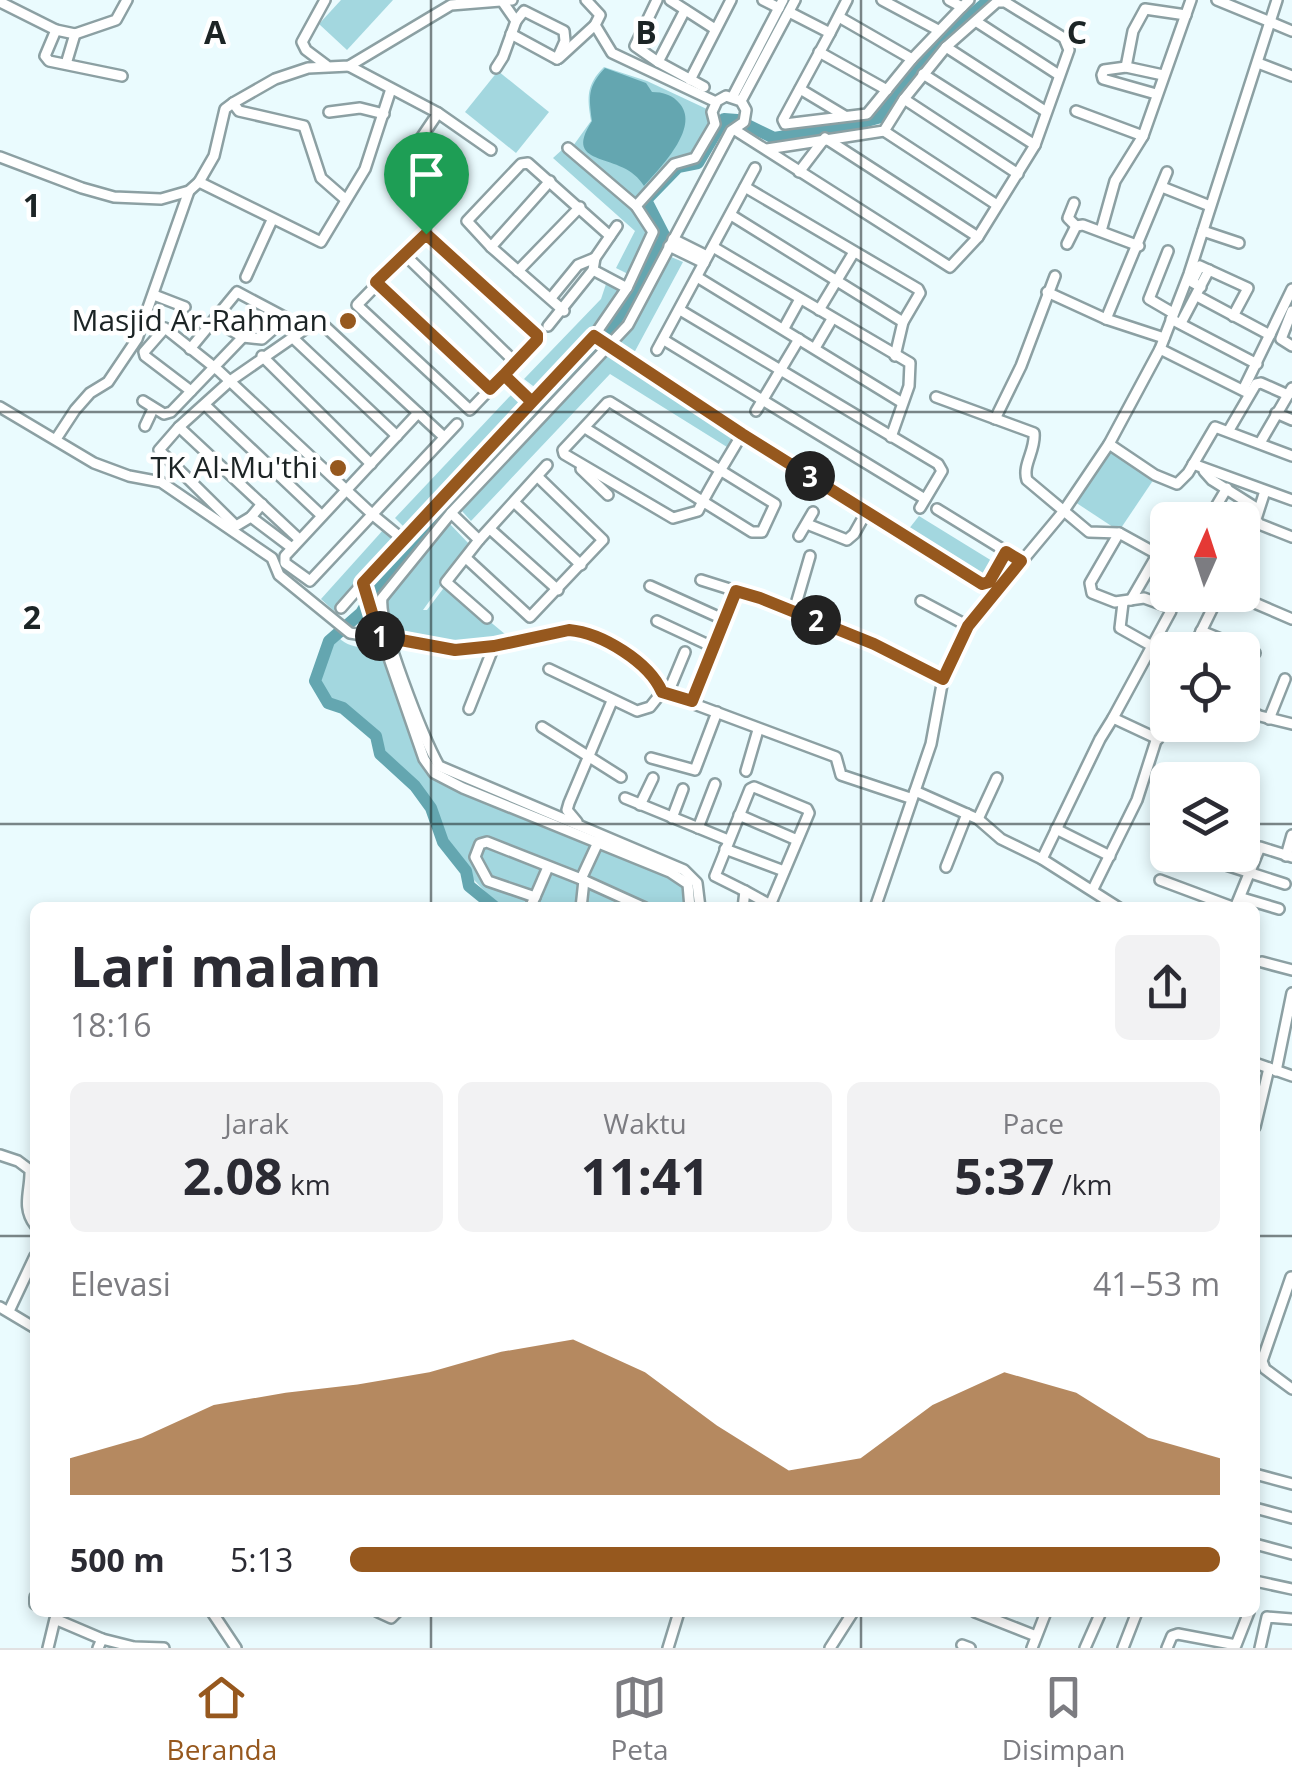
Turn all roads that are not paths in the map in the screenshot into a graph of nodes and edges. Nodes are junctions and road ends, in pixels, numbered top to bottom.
1 (22, 0) edge
2 (127, 0) edge
3 (325, 0) edge
4 (512, 0) edge
5 (586, 0) edge
6 (657, 0) edge
7 (670, 0) edge
8 (732, 0) edge
9 (763, 0) edge
10 (795, 0) edge
11 (847, 0) edge
12 (882, 0) edge
13 (949, 0) edge
14 (1191, 0) edge
15 (1217, 0) edge
16 (1278, 0) edge
17 (502, 1) edge
18 (0, 2) edge
19 (966, 3) edge
20 (784, 6) edge
21 (685, 10) junction
22 (18, 11) junction
23 (1186, 16) junction
24 (838, 17) junction
25 (516, 21) junction
26 (977, 22) junction
27 (1270, 23) junction
28 (595, 25) junction
29 (715, 29) junction
30 (56, 30) junction
31 (938, 30) junction
32 (1292, 31) edge
33 (830, 33) junction
34 (74, 34) junction
35 (511, 34) junction
36 (946, 47) junction
37 (819, 52) junction
38 (557, 59) junction
39 (912, 59) junction
40 (658, 62) junction
41 (1258, 63) junction
42 (66, 64) junction
43 (326, 65) junction
44 (349, 66) junction
45 (1126, 67) junction
46 (496, 68) dead end
47 (924, 74) junction
48 (1060, 75) junction
49 (1163, 75) junction
50 (122, 76) dead end
51 (1292, 76) edge
52 (690, 80) junction
53 (704, 87) dead end
54 (390, 89) junction
55 (800, 89) junction
56 (887, 90) junction
57 (1156, 94) junction
58 (737, 98) junction
59 (904, 99) junction
60 (233, 102) junction
61 (714, 105) junction
62 (1045, 111) junction
63 (1076, 111) dead end
64 (329, 112) dead end
65 (438, 112) junction
66 (384, 114) junction
67 (846, 116) junction
68 (741, 125) junction
69 (884, 131) junction
70 (1143, 136) junction
71 (825, 138) junction
72 (1035, 145) junction
73 (568, 148) dead end
74 (767, 149) junction
75 (491, 150) dead end
76 (409, 156) dead end
77 (0, 157) edge
78 (755, 168) dead end
79 (799, 172) junction
80 (1166, 172) dead end
81 (1018, 174) junction
82 (550, 181) junction
83 (199, 182) junction
84 (745, 187) junction
85 (1162, 187) junction
86 (188, 192) junction
87 (345, 199) junction
88 (1074, 203) dead end
89 (997, 204) junction
90 (636, 206) junction
91 (1210, 206) junction
92 (580, 207) junction
93 (731, 214) junction
94 (272, 220) junction
95 (618, 226) dead end
96 (1076, 226) junction
97 (1203, 230) junction
98 (1101, 231) junction
99 (610, 236) junction
100 (978, 237) junction
101 (671, 242) junction
102 (1239, 243) dead end
103 (1067, 244) dead end
104 (490, 246) junction
105 (1138, 246) junction
106 (854, 252) junction
107 (1168, 252) dead end
108 (404, 254) junction
109 (708, 255) junction
110 (595, 258) junction
111 (593, 270) junction
112 (518, 271) junction
113 (1055, 276) dead end
114 (246, 277) dead end
115 (697, 277) junction
116 (838, 279) junction
117 (376, 282) junction
118 (628, 288) junction
119 (1292, 289) edge
120 (1047, 292) junction
121 (1199, 292) junction
122 (154, 295) junction
123 (551, 298) junction
124 (800, 300) junction
125 (185, 307) dead end
126 (564, 310) junction
127 (680, 310) junction
128 (818, 310) junction
129 (1289, 310) edge
130 (1233, 316) junction
131 (1175, 318) junction
132 (832, 319) junction
133 (1106, 319) junction
134 (904, 322) junction
135 (548, 326) dead end
136 (784, 328) junction
137 (230, 329) dead end
138 (1270, 335) junction
139 (243, 336) junction
140 (595, 337) junction
141 (294, 338) junction
142 (1164, 338) junction
143 (799, 339) junction
144 (664, 340) junction
145 (607, 345) junction
146 (1292, 346) edge
147 (815, 348) junction
148 (190, 349) junction
149 (1160, 349) junction
150 (658, 350) dead end
151 (262, 356) junction
152 (896, 356) junction
153 (516, 363) junction
154 (1257, 364) junction
155 (780, 368) junction
156 (217, 369) junction
157 (504, 375) junction
158 (229, 380) junction
159 (490, 389) junction
160 (191, 392) junction
161 (1245, 392) junction
162 (1290, 392) edge
163 (936, 396) dead end
164 (762, 398) junction
165 (143, 401) dead end
166 (532, 402) junction
167 (902, 402) junction
168 (205, 405) junction
169 (0, 407) edge
170 (153, 408) junction
171 (756, 411) dead end
172 (418, 412) junction
173 (1276, 413) junction
174 (995, 419) junction
175 (1292, 420) edge
176 (456, 424) dead end
177 (145, 426) dead end
178 (179, 426) junction
179 (585, 428) junction
180 (1229, 430) junction
181 (742, 434) junction
182 (397, 436) junction
183 (444, 437) junction
184 (891, 437) junction
185 (56, 440) junction
186 (1260, 443) junction
187 (1109, 444) junction
188 (1292, 456) edge
189 (568, 457) junction
190 (370, 464) junction
191 (1193, 464) junction
192 (547, 465) dead end
193 (721, 469) junction
194 (1203, 470) junction
195 (538, 477) junction
196 (1227, 488) junction
197 (348, 489) junction
198 (1265, 491) junction
199 (608, 495) dead end
200 (703, 499) junction
201 (1292, 500) edge
202 (514, 502) junction
203 (1219, 502) edge
204 (1247, 502) edge
205 (262, 504) junction
206 (1260, 505) edge
207 (937, 509) dead end
208 (867, 511) junction
209 (813, 512) dead end
210 (1063, 512) junction
211 (451, 513) junction
212 (322, 515) junction
213 (373, 515) junction
214 (250, 518) junction
215 (807, 524) junction
216 (1260, 524) edge
217 (490, 529) junction
218 (1119, 533) junction
219 (799, 536) dead end
220 (1292, 537) edge
221 (479, 540) junction
222 (296, 543) junction
223 (410, 546) junction
224 (1150, 551) edge
225 (1006, 552) junction
226 (810, 556) dead end
227 (466, 558) junction
228 (1021, 561) junction
229 (581, 565) junction
230 (1150, 573) edge
231 (701, 580) dead end
232 (650, 586) dead end
233 (365, 588) junction
234 (558, 590) junction
235 (736, 591) junction
236 (921, 601) dead end
237 (1126, 603) junction
238 (1260, 605) edge
239 (341, 608) dead end
240 (794, 611) junction
241 (1210, 612) edge
242 (487, 618) dead end
243 (1292, 619) edge
244 (725, 620) junction
245 (658, 621) dead end
246 (968, 626) junction
247 (1201, 631) edge
248 (1159, 632) edge
249 (384, 637) junction
250 (1150, 645) edge
251 (494, 646) junction
252 (715, 648) junction
253 (1150, 650) edge
254 (686, 652) dead end
255 (549, 668) dead end
256 (943, 679) junction
257 (1286, 679) dead end
258 (665, 692) junction
259 (612, 701) junction
260 (692, 701) junction
261 (469, 709) dead end
262 (717, 712) junction
263 (1260, 715) edge
264 (1113, 718) junction
265 (1269, 719) junction
266 (1292, 724) edge
267 (542, 727) dead end
268 (758, 730) junction
269 (1150, 735) edge
270 (1157, 742) edge
271 (590, 755) junction
272 (651, 758) dead end
273 (746, 771) dead end
274 (621, 777) dead end
275 (653, 778) dead end
276 (997, 778) dead end
277 (455, 780) junction
278 (714, 784) dead end
279 (683, 789) dead end
280 (913, 795) junction
281 (626, 798) dead end
282 (640, 804) junction
283 (967, 814) junction
284 (739, 815) junction
285 (672, 818) junction
286 (978, 820) junction
287 (583, 827) junction
288 (698, 828) junction
289 (1056, 829) junction
290 (1292, 835) edge
291 (599, 839) junction
292 (797, 840) junction
293 (726, 844) junction
294 (1260, 847) edge
295 (1110, 856) junction
296 (1289, 856) edge
297 (1042, 858) junction
298 (548, 867) junction
299 (946, 867) dead end
300 (784, 871) junction
301 (1250, 872) joint
302 (582, 880) junction
303 (1160, 880) dead end
304 (1285, 884) dead end
305 (1093, 889) junction
306 (745, 891) junction
307 (533, 902) edge
308 (581, 902) edge
309 (614, 902) edge
310 (690, 902) edge
311 (699, 902) edge
312 (744, 902) edge
313 (768, 902) edge
314 (775, 902) edge
315 (877, 902) edge
316 (1110, 902) edge
317 (1201, 902) edge
318 (1238, 902) edge
319 (1260, 907) edge
320 (1279, 909) dead end
321 (1262, 962) dead end
322 (1292, 970) edge
323 (1292, 992) edge
324 (1260, 1065) edge
325 (1273, 1069) junction
326 (1292, 1076) edge
327 (1260, 1112) edge
328 (0, 1155) edge
329 (30, 1170) edge
330 (30, 1170) edge
331 (30, 1218) edge
332 (30, 1265) edge
333 (1291, 1276) edge
334 (4, 1309) edge
335 (30, 1325) edge
336 (1260, 1350) edge
337 (1292, 1389) edge
338 (1260, 1475) edge
339 (1292, 1484) edge
340 (1260, 1509) edge
341 (1292, 1518) edge
342 (1260, 1545) edge
343 (1292, 1554) edge
344 (1260, 1585) edge
345 (1292, 1589) edge
346 (51, 1617) edge
347 (53, 1617) edge
348 (215, 1617) edge
349 (678, 1617) edge
350 (850, 1617) edge
351 (988, 1617) edge
352 (1044, 1617) edge
353 (1100, 1617) edge
354 (1135, 1617) edge
355 (1245, 1617) edge
356 (1292, 1619) edge
357 (1036, 1636) junction
358 (100, 1644) edge
359 (1124, 1646) edge
360 (48, 1648) edge
361 (164, 1648) edge
362 (236, 1648) edge
363 (668, 1648) edge
364 (830, 1648) edge
365 (1032, 1648) edge
366 (1085, 1648) edge
367 (1136, 1648) edge
368 (1167, 1648) edge
369 (1260, 1648) edge

1 - 22 street
2 - 34 street
3 - 43 street
4 - 17 street
5 - 28 street
6 - 40 street
7 - 21 street
8 - 29 street
9 - 20 street
10 - 20 street
11 - 24 street
12 - 31 street
13 - 19 street
14 - 23 street
15 - 27 street
16 - 27 street
17 - 25 street
17 - 44 street
18 - 22 street
19 - 31 street
20 - 33 street
20 - 58 street
21 - 29 street
21 - 40 street
22 - 30 street
23 - 45 street
23 - 49 street
24 - 33 street
24 - 39 street
25 - 35 street
25 - 38 street
26 - 36 street
26 - 48 street
26 - 48 street
27 - 32 street
27 - 41 street
28 - 38 street
28 - 61 street
29 - 52 street
30 - 34 street
30 - 42 street
31 - 39 street
33 - 37 street
34 - 42 street
35 - 38 street
35 - 46 street
36 - 47 street
36 - 62 street
37 - 55 street
37 - 56 street
39 - 56 street
40 - 52 street
41 - 51 street
41 - 91 street
42 - 50 street
43 - 44 street
43 - 60 street
44 - 54 street
45 - 49 street
45 - 57 street
47 - 59 street
47 - 72 street
48 - 62 street
49 - 57 street
52 - 53 street
54 - 65 street
54 - 66 street
55 - 67 street
55 - 67 street
56 - 67 street
57 - 70 street
58 - 61 street
58 - 68 street
59 - 69 street
59 - 81 street
60 - 83 street
60 - 87 street
61 - 90 street
62 - 72 street
63 - 70 street
64 - 66 street
65 - 75 street
65 - 76 street
66 - 87 street
68 - 74 street
68 - 101 street
69 - 71 street
69 - 89 street
70 - 98 street
71 - 74 street
71 - 79 street
71 - 100 street
72 - 81 street
73 - 90 street
74 - 79 street
77 - 86 street
78 - 84 street
79 - 100 street
80 - 85 street
81 - 89 street
82 - 92 street
82 - 104 street
82 - 104 street
83 - 86 street
83 - 94 street
84 - 93 street
84 - 106 street
85 - 91 street
85 - 105 street
86 - 122 street
87 - 94 street
88 - 96 street
89 - 100 street
90 - 118 street
91 - 97 street
92 - 99 street
92 - 112 street
93 - 109 street
93 - 116 street
94 - 114 street
95 - 99 street
96 - 98 street
96 - 103 street
97 - 102 street
97 - 131 street
98 - 105 street
99 - 110 street
101 - 109 street
101 - 145 street
104 - 112 street
105 - 133 street
106 - 116 street
106 - 134 street
107 - 131 street
108 - 117 street
108 - 153 street
108 - 153 street
109 - 115 street
109 - 124 street
110 - 111 street
110 - 123 street
111 - 118 street
111 - 126 street
112 - 123 street
113 - 120 street
115 - 127 street
115 - 136 street
116 - 128 street
116 - 134 street
117 - 159 street
117 - 159 street
118 - 140 street
119 - 129 street
120 - 133 street
120 - 174 street
121 - 130 street
121 - 130 street
121 - 131 street
122 - 125 street
122 - 185 street
123 - 126 street
124 - 128 street
124 - 136 street
126 - 135 street
127 - 144 street
127 - 155 street
128 - 132 street
129 - 138 street
129 - 146 street
130 - 138 street
131 - 142 street
131 - 154 street
132 - 147 street
132 - 152 street
133 - 142 street
134 - 152 street
136 - 143 street
137 - 139 street
138 - 154 street
139 - 148 street
139 - 156 street
140 - 145 street
140 - 166 street
141 - 151 street
141 - 172 street
141 - 182 street
142 - 149 street
143 - 147 street
143 - 155 street
144 - 150 street
144 - 164 street
145 - 181 street
145 - 211 street
147 - 167 street
148 - 156 street
148 - 160 street
149 - 161 street
149 - 187 street
151 - 158 street
151 - 190 street
152 - 167 street
153 - 157 street
154 - 161 street
155 - 164 street
155 - 184 street
156 - 158 street
156 - 160 street
157 - 159 street
157 - 166 street
158 - 168 street
158 - 197 street
160 - 170 street
161 - 162 street
161 - 180 street
162 - 173 street
163 - 174 street
164 - 171 street
164 - 184 street
165 - 170 street
166 - 223 street
167 - 184 street
168 - 178 street
168 - 212 street
169 - 185 street
170 - 177 street
172 - 182 street
172 - 183 street
173 - 175 street
173 - 186 street
174 - 210 street
176 - 183 street
178 - 205 street
178 - 214 street
179 - 189 street
179 - 193 street
179 - 200 street
180 - 186 street
180 - 191 street
181 - 193 street
181 - 208 street
182 - 190 street
183 - 213 street
185 - 249 street
186 - 188 street
187 - 191 street
187 - 210 street
189 - 199 street
189 - 200 street
190 - 197 street
191 - 194 street
192 - 195 street
193 - 200 street
193 - 200 street
194 - 196 street
194 - 198 street
195 - 202 street
195 - 229 street
196 - 203 street
196 - 204 street
197 - 212 street
197 - 213 street
198 - 201 street
198 - 206 street
202 - 217 street
202 - 229 street
205 - 214 street
205 - 222 street
207 - 225 street
208 - 215 street
208 - 225 street
209 - 215 street
210 - 218 street
210 - 228 street
211 - 221 street
211 - 223 street
212 - 222 street
213 - 222 street
213 - 223 street
214 - 222 street
215 - 219 street
216 - 220 street
217 - 221 street
217 - 234 street
218 - 224 street
218 - 237 street
221 - 227 street
223 - 233 street
223 - 249 street
225 - 228 street
226 - 240 street
227 - 234 street
227 - 242 street
228 - 246 street
229 - 234 street
230 - 237 street
231 - 235 street
232 - 244 street
233 - 239 street
233 - 249 street
235 - 240 street
235 - 244 street
236 - 246 street
237 - 248 street
237 - 250 street
238 - 243 street
240 - 256 street
241 - 247 street
244 - 252 street
245 - 252 street
246 - 256 street
249 - 251 street
249 - 277 street
251 - 258 street
251 - 261 street
252 - 260 street
253 - 264 street
254 - 258 street
255 - 259 street
256 - 280 street
257 - 265 street
258 - 259 street
258 - 260 street
259 - 271 street
260 - 262 street
262 - 268 street
262 - 272 street
263 - 265 street
264 - 269 street
264 - 289 street
265 - 266 street
267 - 271 street
268 - 273 street
268 - 280 street
270 - 295 street
271 - 274 street
271 - 287 street
275 - 282 street
276 - 286 street
277 - 287 street
277 - 291 street
278 - 288 street
279 - 285 street
280 - 283 street
280 - 315 street
281 - 282 street
282 - 285 street
283 - 286 street
283 - 299 street
284 - 292 street
284 - 292 street
284 - 293 street
285 - 288 street
286 - 297 street
287 - 291 street
288 - 293 street
289 - 295 street
289 - 297 street
290 - 296 street
291 - 302 street
291 - 310 street
291 - 311 street
292 - 300 street
293 - 300 street
293 - 306 street
294 - 296 street
295 - 305 street
297 - 305 street
298 - 302 street
298 - 307 street
298 - 307 street
300 - 314 street
301 - 304 street
301 - 318 street
302 - 308 street
302 - 309 street
303 - 317 street
305 - 316 street
306 - 312 street
306 - 313 street
319 - 320 street
321 - 322 street
323 - 325 street
324 - 325 street
325 - 326 street
325 - 327 street
328 - 329 street
330 - 331 street
332 - 334 street
333 - 336 street
334 - 335 street
336 - 337 street
338 - 339 street
340 - 341 street
342 - 343 street
344 - 345 street
346 - 360 street
347 - 358 street
348 - 362 street
349 - 363 street
350 - 364 street
351 - 357 street
352 - 357 street
353 - 366 street
354 - 359 street
355 - 368 street
356 - 369 street
357 - 365 street
358 - 361 street
359 - 367 street

